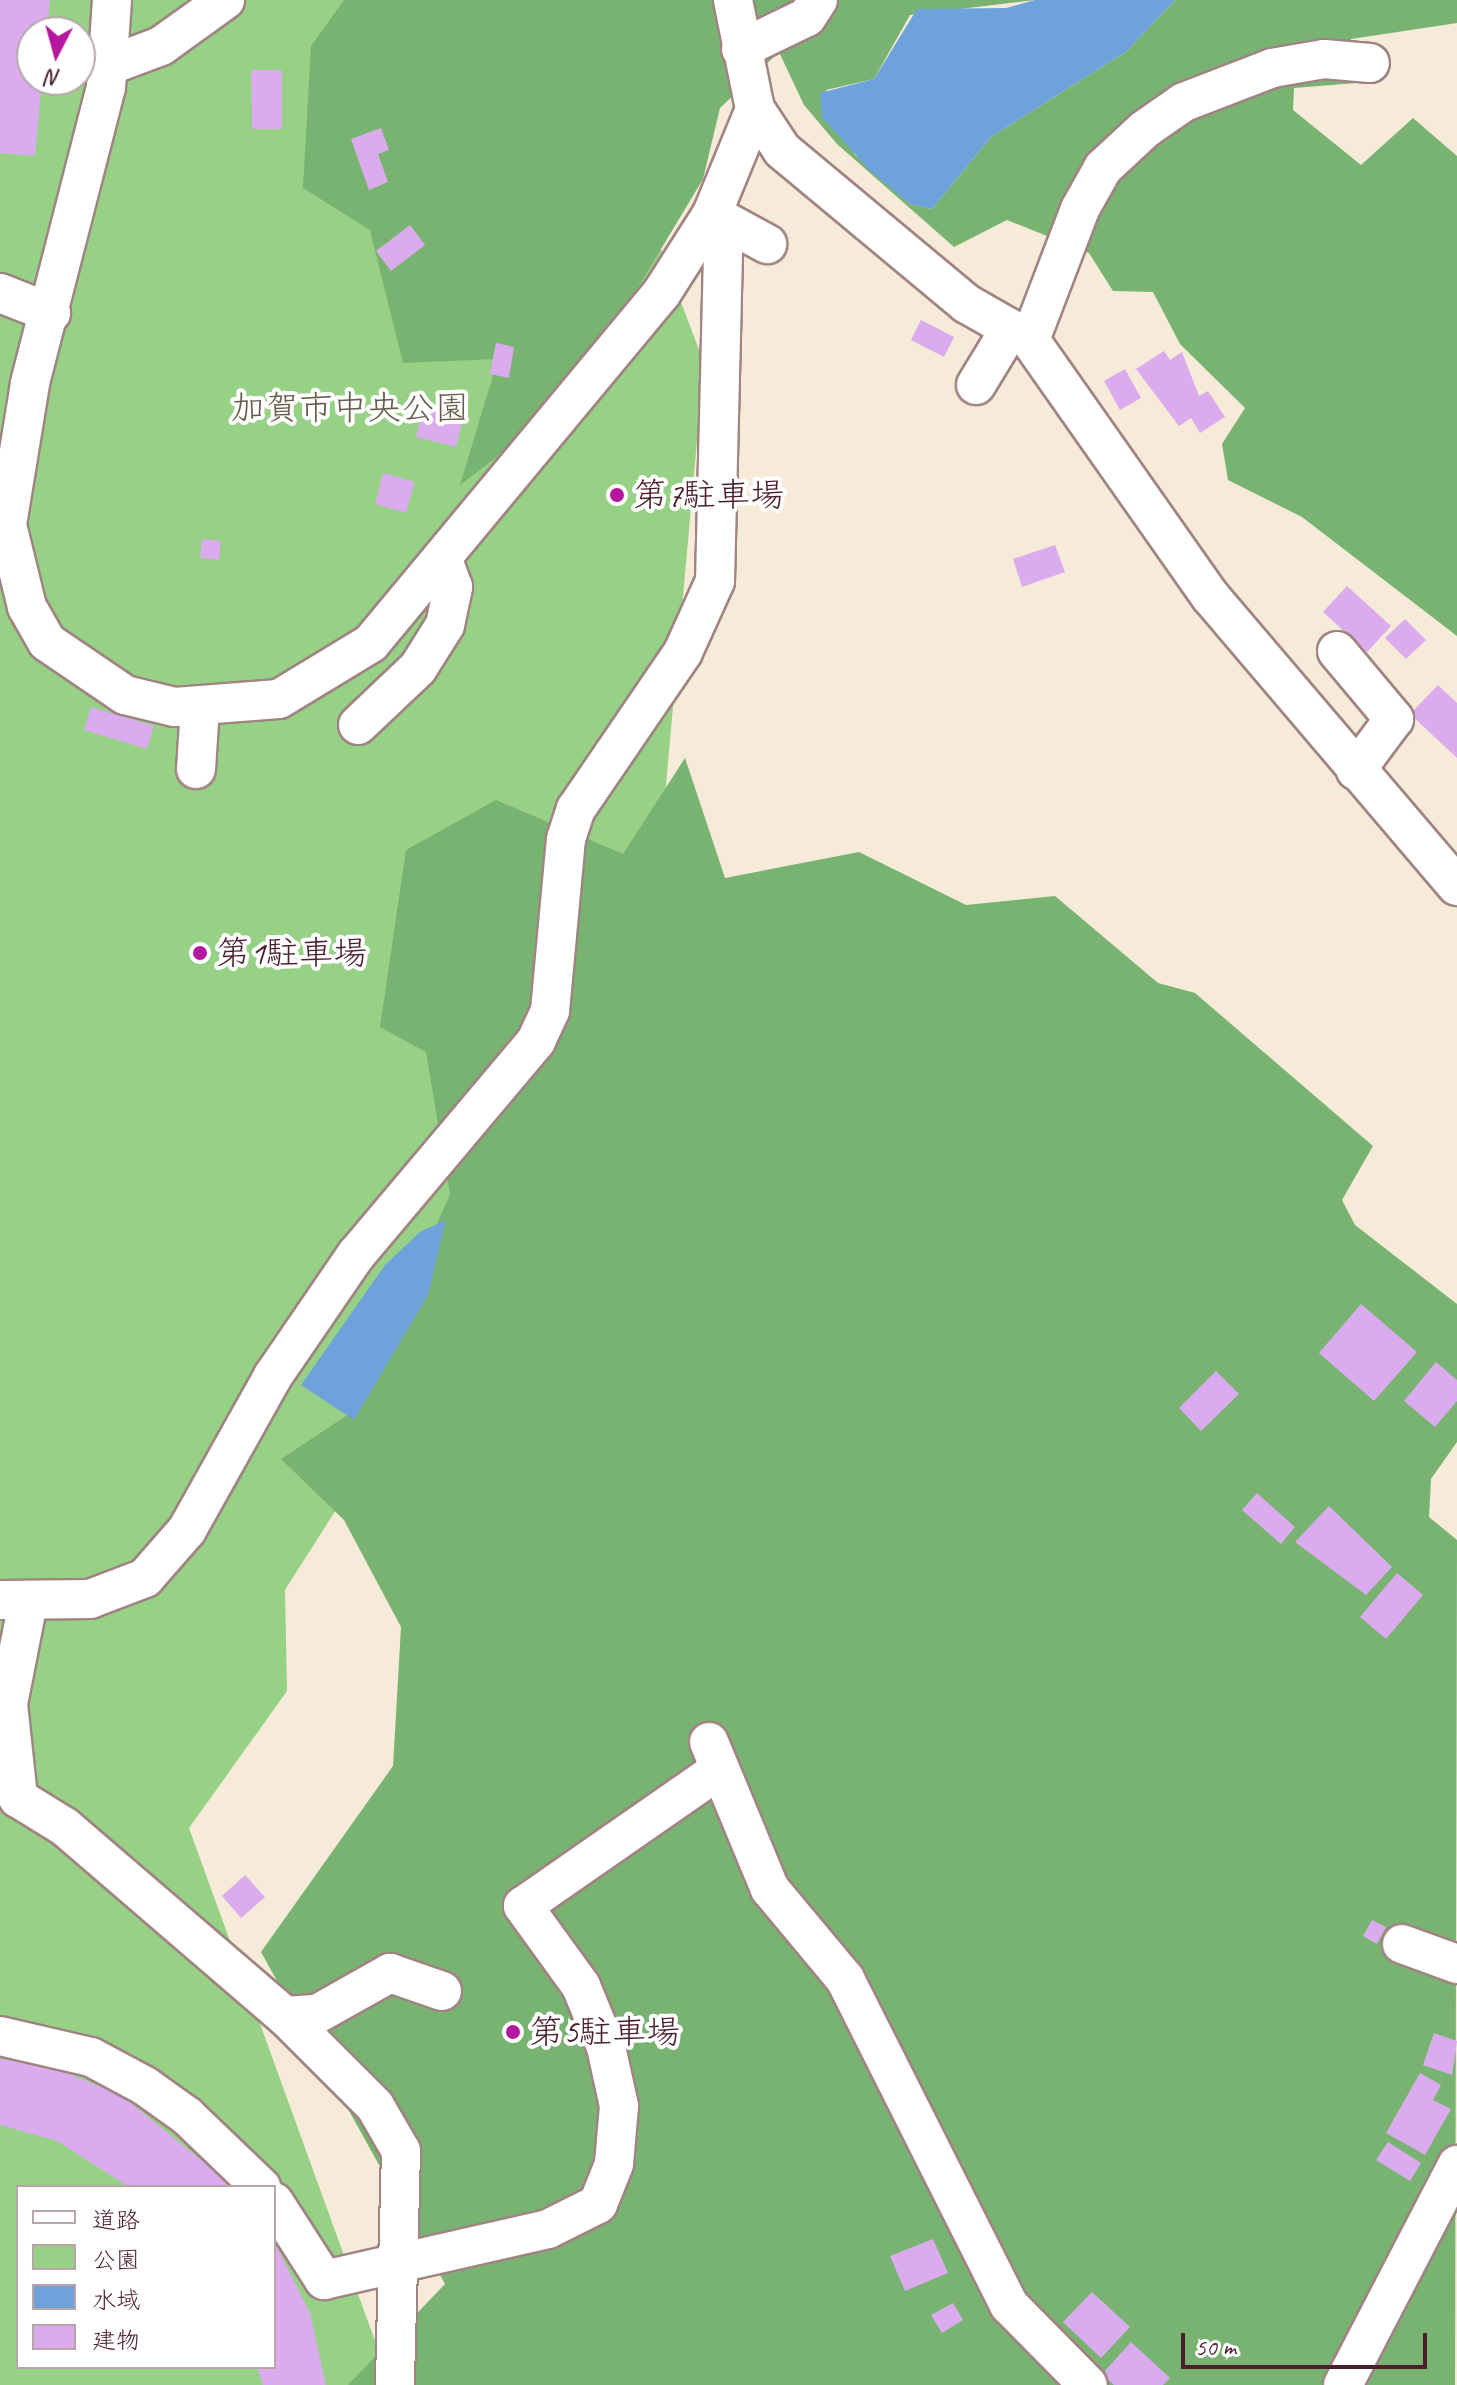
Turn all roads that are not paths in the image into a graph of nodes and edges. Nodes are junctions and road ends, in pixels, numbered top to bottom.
1 (112, 0) edge
2 (225, 0) edge
3 (733, 0) edge
4 (818, 0) edge
5 (741, 49) junction
6 (1370, 63) dead end
7 (108, 66) junction
8 (755, 109) junction
9 (712, 214) junction
10 (767, 244) dead end
11 (0, 293) edge
12 (51, 313) junction
13 (1020, 335) junction
14 (976, 385) dead end
15 (444, 562) junction
16 (1337, 651) dead end
17 (200, 707) junction
18 (358, 725) dead end
19 (196, 769) dead end
20 (1356, 770) junction
21 (1457, 886) edge
22 (14, 1601) edge
23 (1402, 1944) dead end
24 (1457, 1964) edge
25 (442, 1991) dead end
26 (285, 2016) junction
27 (0, 2036) edge
28 (1457, 2165) edge
29 (259, 2185) edge
30 (276, 2205) edge
31 (400, 2261) junction
32 (395, 2385) edge
33 (1088, 2385) edge
34 (1343, 2385) edge

1 - 7 street
2 - 7 street
3 - 5 street
4 - 5 street
5 - 8 street
6 - 13 street
7 - 12 street
8 - 9 street
8 - 13 street
9 - 10 street
9 - 15 street
9 - 22 street
11 - 12 street
12 - 17 street
13 - 14 street
13 - 20 street
15 - 17 street
15 - 18 street
16 - 20 street
17 - 19 street
20 - 21 street
22 - 26 street
23 - 24 street
25 - 26 street
26 - 31 street
27 - 29 street
28 - 34 street
30 - 31 street
31 - 32 street
31 - 33 street

